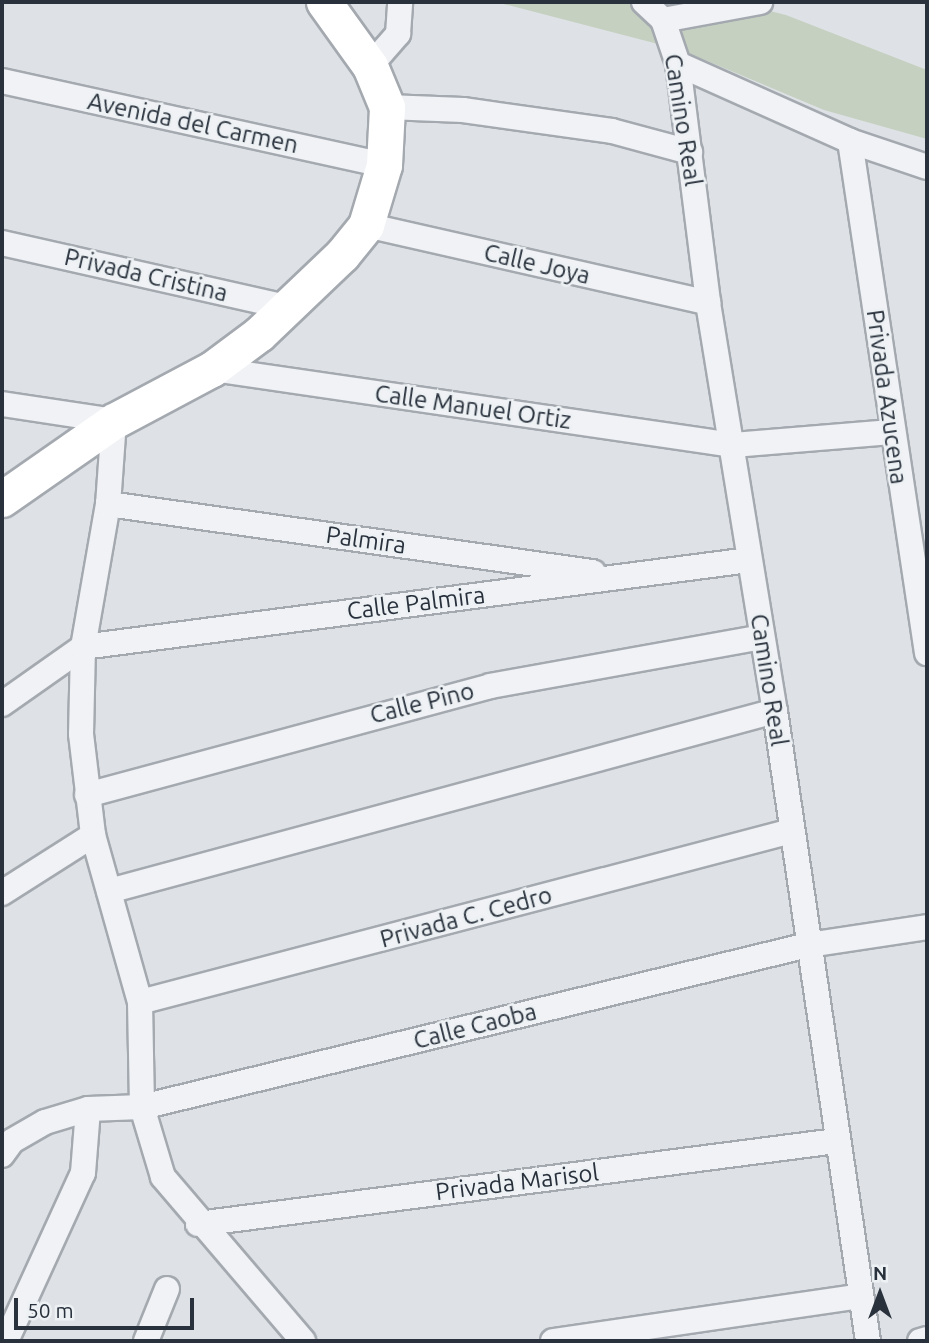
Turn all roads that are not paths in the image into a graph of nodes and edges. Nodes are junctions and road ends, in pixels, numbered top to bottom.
1 (324, 2) edge
2 (400, 2) edge
3 (643, 2) edge
4 (760, 2) edge
5 (663, 20) junction
6 (678, 64) junction
7 (370, 66) junction
8 (2, 81) edge
9 (387, 107) junction
10 (850, 141) junction
11 (690, 152) junction
12 (384, 165) junction
13 (927, 167) edge
14 (366, 225) junction
15 (2, 243) edge
16 (708, 303) junction
17 (290, 308) junction
18 (212, 369) junction
19 (2, 404) edge
20 (114, 421) junction
21 (891, 432) junction
22 (733, 445) junction
23 (2, 499) edge
24 (108, 504) junction
25 (749, 560) junction
26 (624, 576) junction
27 (762, 636) junction
28 (83, 647) junction
29 (927, 653) edge
30 (2, 704) edge
31 (775, 711) junction
32 (87, 795) junction
33 (792, 831) junction
34 (93, 835) junction
35 (109, 891) junction
36 (2, 893) edge
37 (927, 927) edge
38 (808, 946) junction
39 (141, 1002) junction
40 (142, 1107) junction
41 (88, 1109) junction
42 (836, 1141) junction
43 (2, 1156) edge
44 (198, 1224) junction
45 (167, 1289) dead end
46 (860, 1296) junction
47 (927, 1339) edge
48 (6, 1341) edge
49 (146, 1341) edge
50 (303, 1341) edge
51 (553, 1341) edge
52 (868, 1341) edge
53 (920, 1341) edge

1 - 7 street
2 - 7 street
3 - 5 street
4 - 5 street
5 - 6 street, Camino Real
6 - 10 street
6 - 11 street, Camino Real
7 - 9 street
8 - 12 street, Avenida del Carmen
9 - 11 street
9 - 12 street
10 - 13 street
10 - 21 street, Privada Azucena
11 - 16 street, Camino Real
12 - 14 street
14 - 16 street, Calle Joya
14 - 17 street
15 - 17 street, Privada Cristina
16 - 22 street, Camino Real
17 - 18 street
18 - 20 street
18 - 22 street, Calle Manuel Ortiz
19 - 20 street
20 - 23 street
20 - 24 street
21 - 22 street, Calle Manuel Ortiz
21 - 29 street, Privada Azucena
22 - 25 street, Camino Real
24 - 26 street, Palmira
24 - 28 street
25 - 26 street, Calle Palmira
25 - 27 street, Camino Real
26 - 28 street, Calle Palmira
27 - 31 street, Camino Real
27 - 32 street, Calle Pino
28 - 30 street
28 - 32 street
31 - 33 street, Camino Real
31 - 35 street
32 - 34 street
33 - 38 street, Camino Real
33 - 39 street, Privada C. Cedro
34 - 35 street
34 - 36 street
35 - 39 street
37 - 38 street, Calle Caoba
38 - 40 street, Calle Caoba
38 - 42 street, Camino Real
39 - 40 street
40 - 41 street, Calle Caoba
40 - 44 street
41 - 43 street, Calle Caoba
41 - 48 street
42 - 44 street, Privada Marisol
42 - 46 street, Camino Real
44 - 50 street
45 - 49 street
46 - 51 street
46 - 52 street, Camino Real
47 - 53 street

